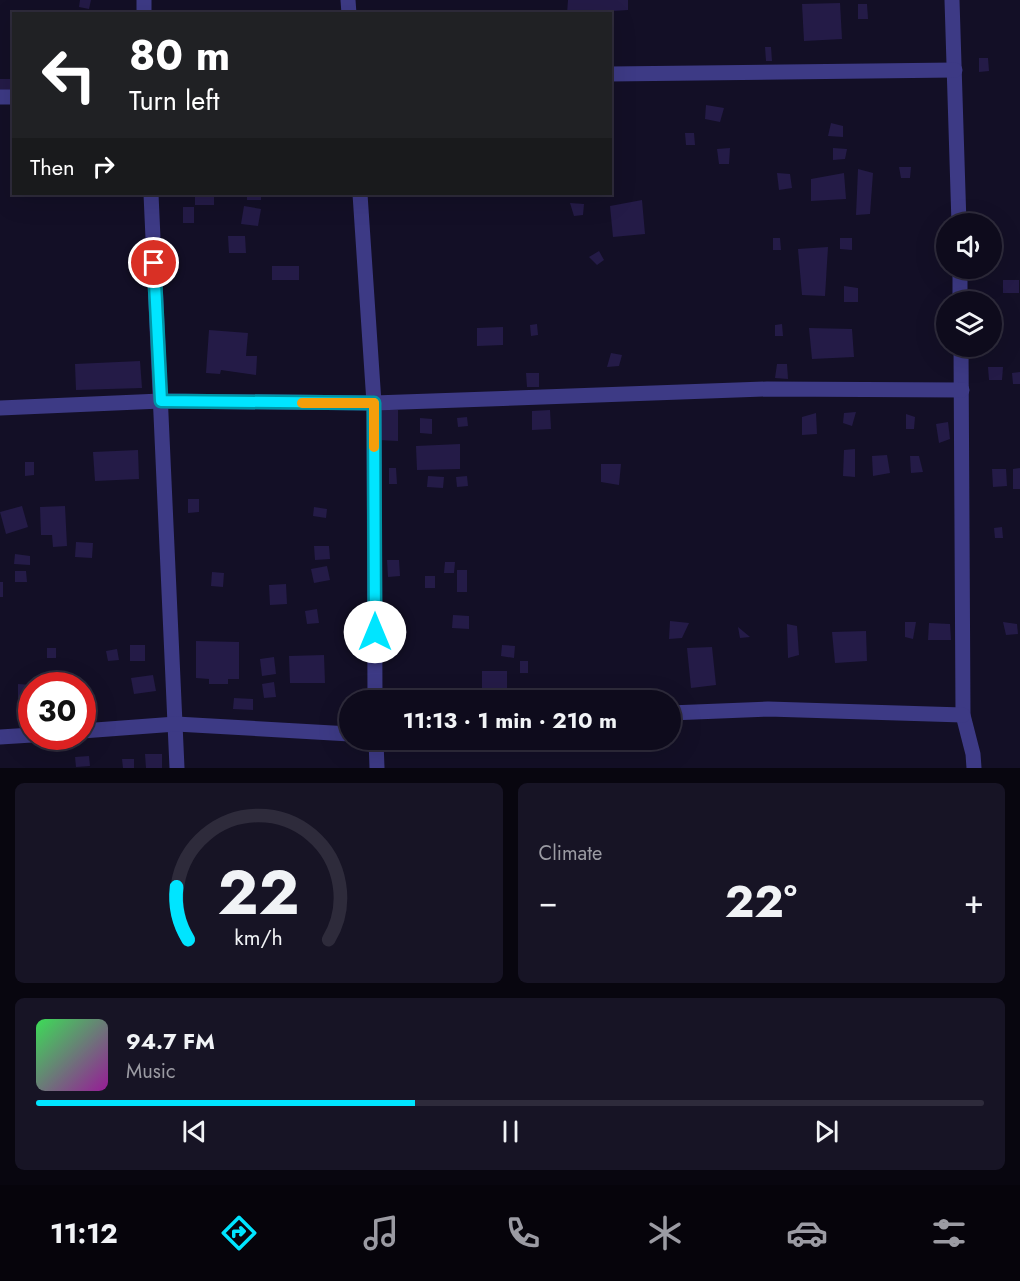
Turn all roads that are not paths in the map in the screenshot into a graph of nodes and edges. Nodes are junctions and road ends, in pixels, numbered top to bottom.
1 (952, 0) edge
2 (955, 70) junction
3 (612, 74) edge
4 (151, 195) edge
5 (360, 195) edge
6 (959, 213) edge
7 (962, 357) edge
8 (963, 390) junction
9 (161, 401) junction
10 (374, 403) junction
11 (0, 408) edge
12 (375, 690) edge
13 (681, 713) edge
14 (963, 715) junction
15 (176, 724) junction
16 (96, 730) edge
17 (339, 733) edge
18 (18, 736) edge
19 (0, 738) edge
20 (376, 750) edge
21 (177, 768) edge
22 (377, 768) edge
23 (974, 768) edge

1 - 2 street
2 - 3 street
2 - 6 street
4 - 9 street
5 - 10 street
7 - 8 street
8 - 10 street
8 - 14 street
9 - 10 street
9 - 11 street
9 - 15 street
10 - 12 street
13 - 14 street
14 - 23 street
15 - 16 street
15 - 17 street
15 - 21 street
18 - 19 street
20 - 22 street

